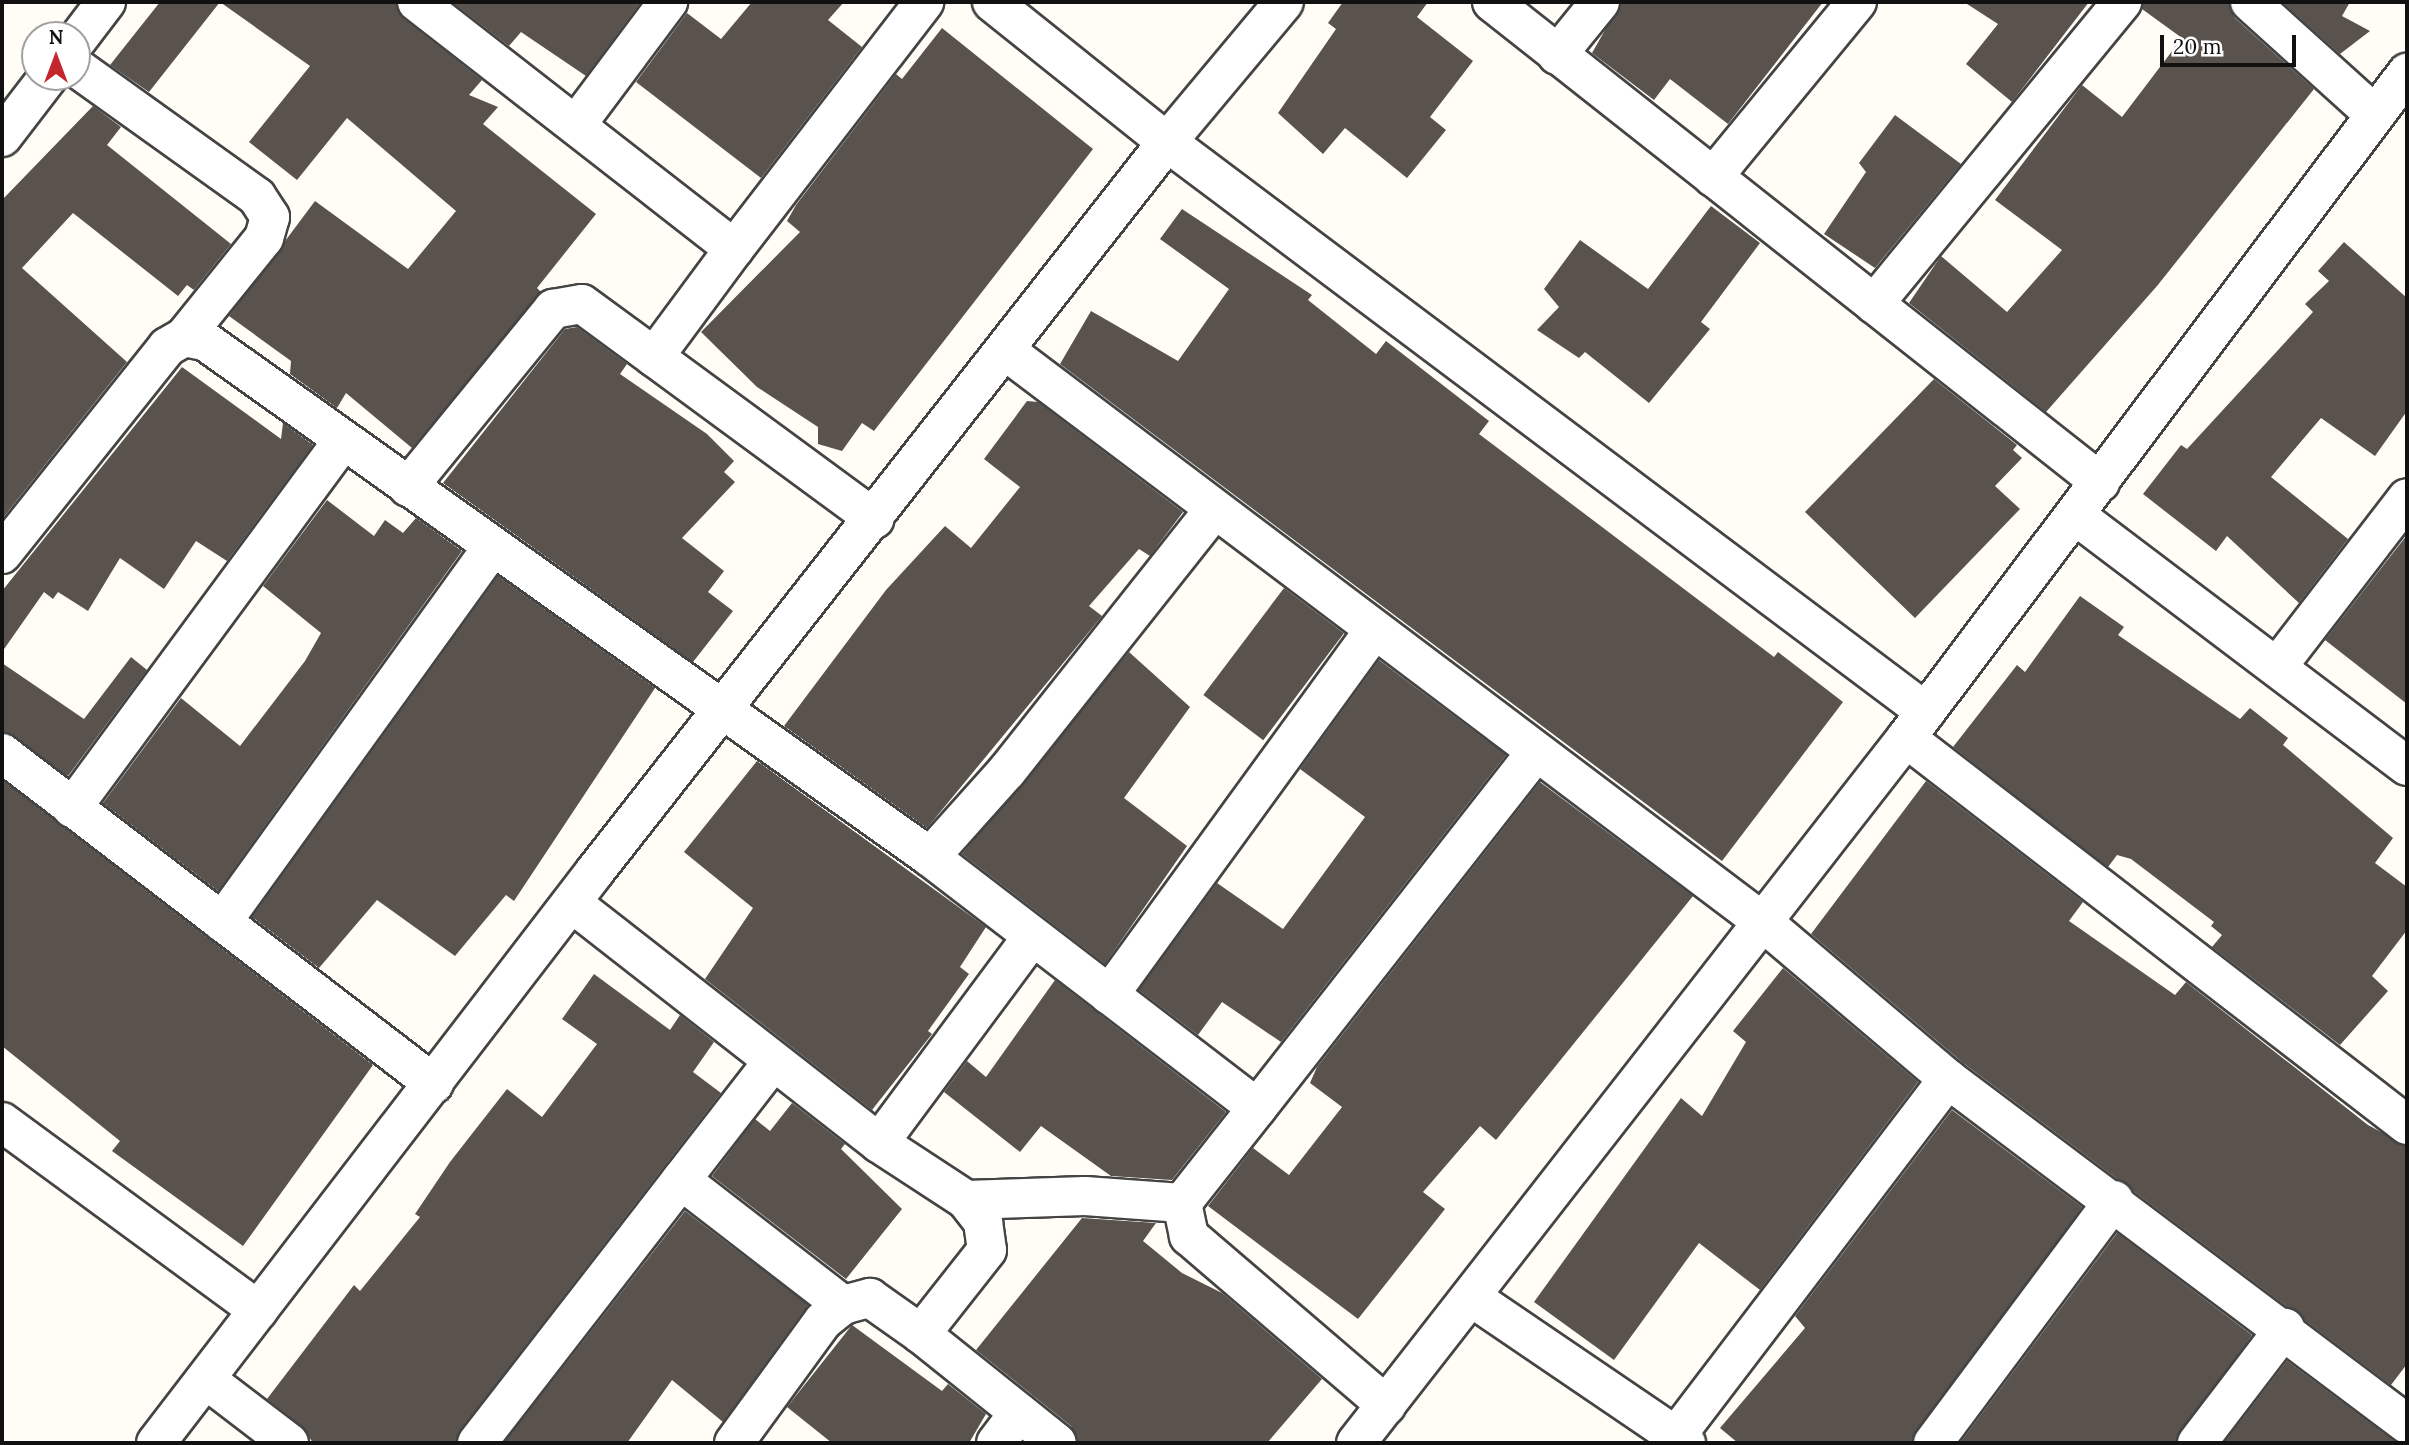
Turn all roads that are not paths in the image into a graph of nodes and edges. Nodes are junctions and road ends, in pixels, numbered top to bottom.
1 (107, 2) edge
2 (417, 2) edge
3 (668, 2) edge
4 (923, 2) edge
5 (992, 2) edge
6 (1284, 2) edge
7 (1492, 2) edge
8 (1600, 2) edge
9 (1857, 2) edge
10 (2122, 2) edge
11 (2249, 2) edge
12 (91, 22) edge
13 (1557, 55) junction
14 (2407, 73) edge
15 (91, 78) edge
16 (37, 91) edge
17 (2374, 114) junction
18 (576, 125) junction
19 (2, 138) edge
20 (1167, 142) junction
21 (1713, 177) junction
22 (734, 248) junction
23 (1874, 304) junction
24 (184, 337) junction
25 (1006, 351) junction
26 (654, 357) junction
27 (344, 441) junction
28 (2100, 482) junction
29 (408, 487) junction
30 (2407, 498) edge
31 (1213, 512) junction
32 (2075, 515) junction
33 (875, 519) junction
34 (493, 546) junction
35 (2, 554) edge
36 (1373, 631) junction
37 (2277, 667) junction
38 (725, 711) junction
39 (1916, 725) junction
40 (2, 753) edge
41 (1535, 753) junction
42 (2407, 766) edge
43 (72, 807) junction
44 (930, 857) junction
45 (573, 904) junction
46 (222, 922) junction
47 (1763, 922) junction
48 (1031, 938) junction
49 (1109, 995) junction
50 (773, 1061) junction
51 (1948, 1079) junction
52 (434, 1084) junction
53 (1256, 1108) junction
54 (2, 1122) edge
55 (2407, 1125) edge
56 (879, 1143) junction
57 (681, 1180) junction
58 (966, 1200) junction
59 (2114, 1200) junction
60 (1182, 1203) junction
61 (1471, 1297) junction
62 (844, 1305) junction
63 (258, 1310) junction
64 (2284, 1328) junction
65 (921, 1334) junction
66 (208, 1381) junction
67 (1386, 1405) junction
68 (1020, 1413) junction
69 (2407, 1424) edge
70 (1681, 1439) edge
71 (156, 1443) edge
72 (289, 1443) edge
73 (477, 1443) edge
74 (734, 1443) edge
75 (996, 1443) edge
76 (1057, 1443) edge
77 (1356, 1443) edge
78 (1933, 1443) edge
79 (2197, 1443) edge

1 - 12 street
2 - 18 street
3 - 18 street
4 - 22 street
5 - 20 street
6 - 20 street
7 - 13 street
8 - 13 street
9 - 21 street
10 - 23 street
11 - 17 street
13 - 21 street
14 - 17 street
15 - 24 street
16 - 19 street
17 - 28 street
18 - 22 street
20 - 25 street
20 - 39 street
21 - 23 street
22 - 26 street
23 - 28 street
24 - 27 street
24 - 35 street
25 - 31 street
25 - 33 street
26 - 29 street
26 - 33 street
27 - 29 street
27 - 43 street
28 - 32 street
29 - 34 street
30 - 37 street
31 - 36 street
31 - 44 street
32 - 37 street
32 - 39 street
33 - 38 street
34 - 38 street
34 - 46 street
36 - 41 street
36 - 49 street
37 - 42 street
38 - 44 street
38 - 45 street
39 - 47 street
39 - 55 street
40 - 43 street
41 - 47 street
41 - 53 street
43 - 46 street
44 - 48 street
45 - 50 street
45 - 52 street
46 - 52 street
47 - 51 street
47 - 61 street
48 - 49 street
48 - 56 street
49 - 53 street
50 - 56 street
50 - 57 street
51 - 59 street
51 - 70 street
52 - 63 street
53 - 60 street
54 - 63 street
56 - 58 street
57 - 62 street
57 - 73 street
58 - 60 street
58 - 65 street
59 - 64 street
59 - 78 street
60 - 67 street
61 - 67 street
61 - 70 street
62 - 65 street
62 - 74 street
63 - 66 street
64 - 69 street
64 - 79 street
65 - 68 street
66 - 71 street
66 - 72 street
67 - 77 street
68 - 75 street
68 - 76 street

